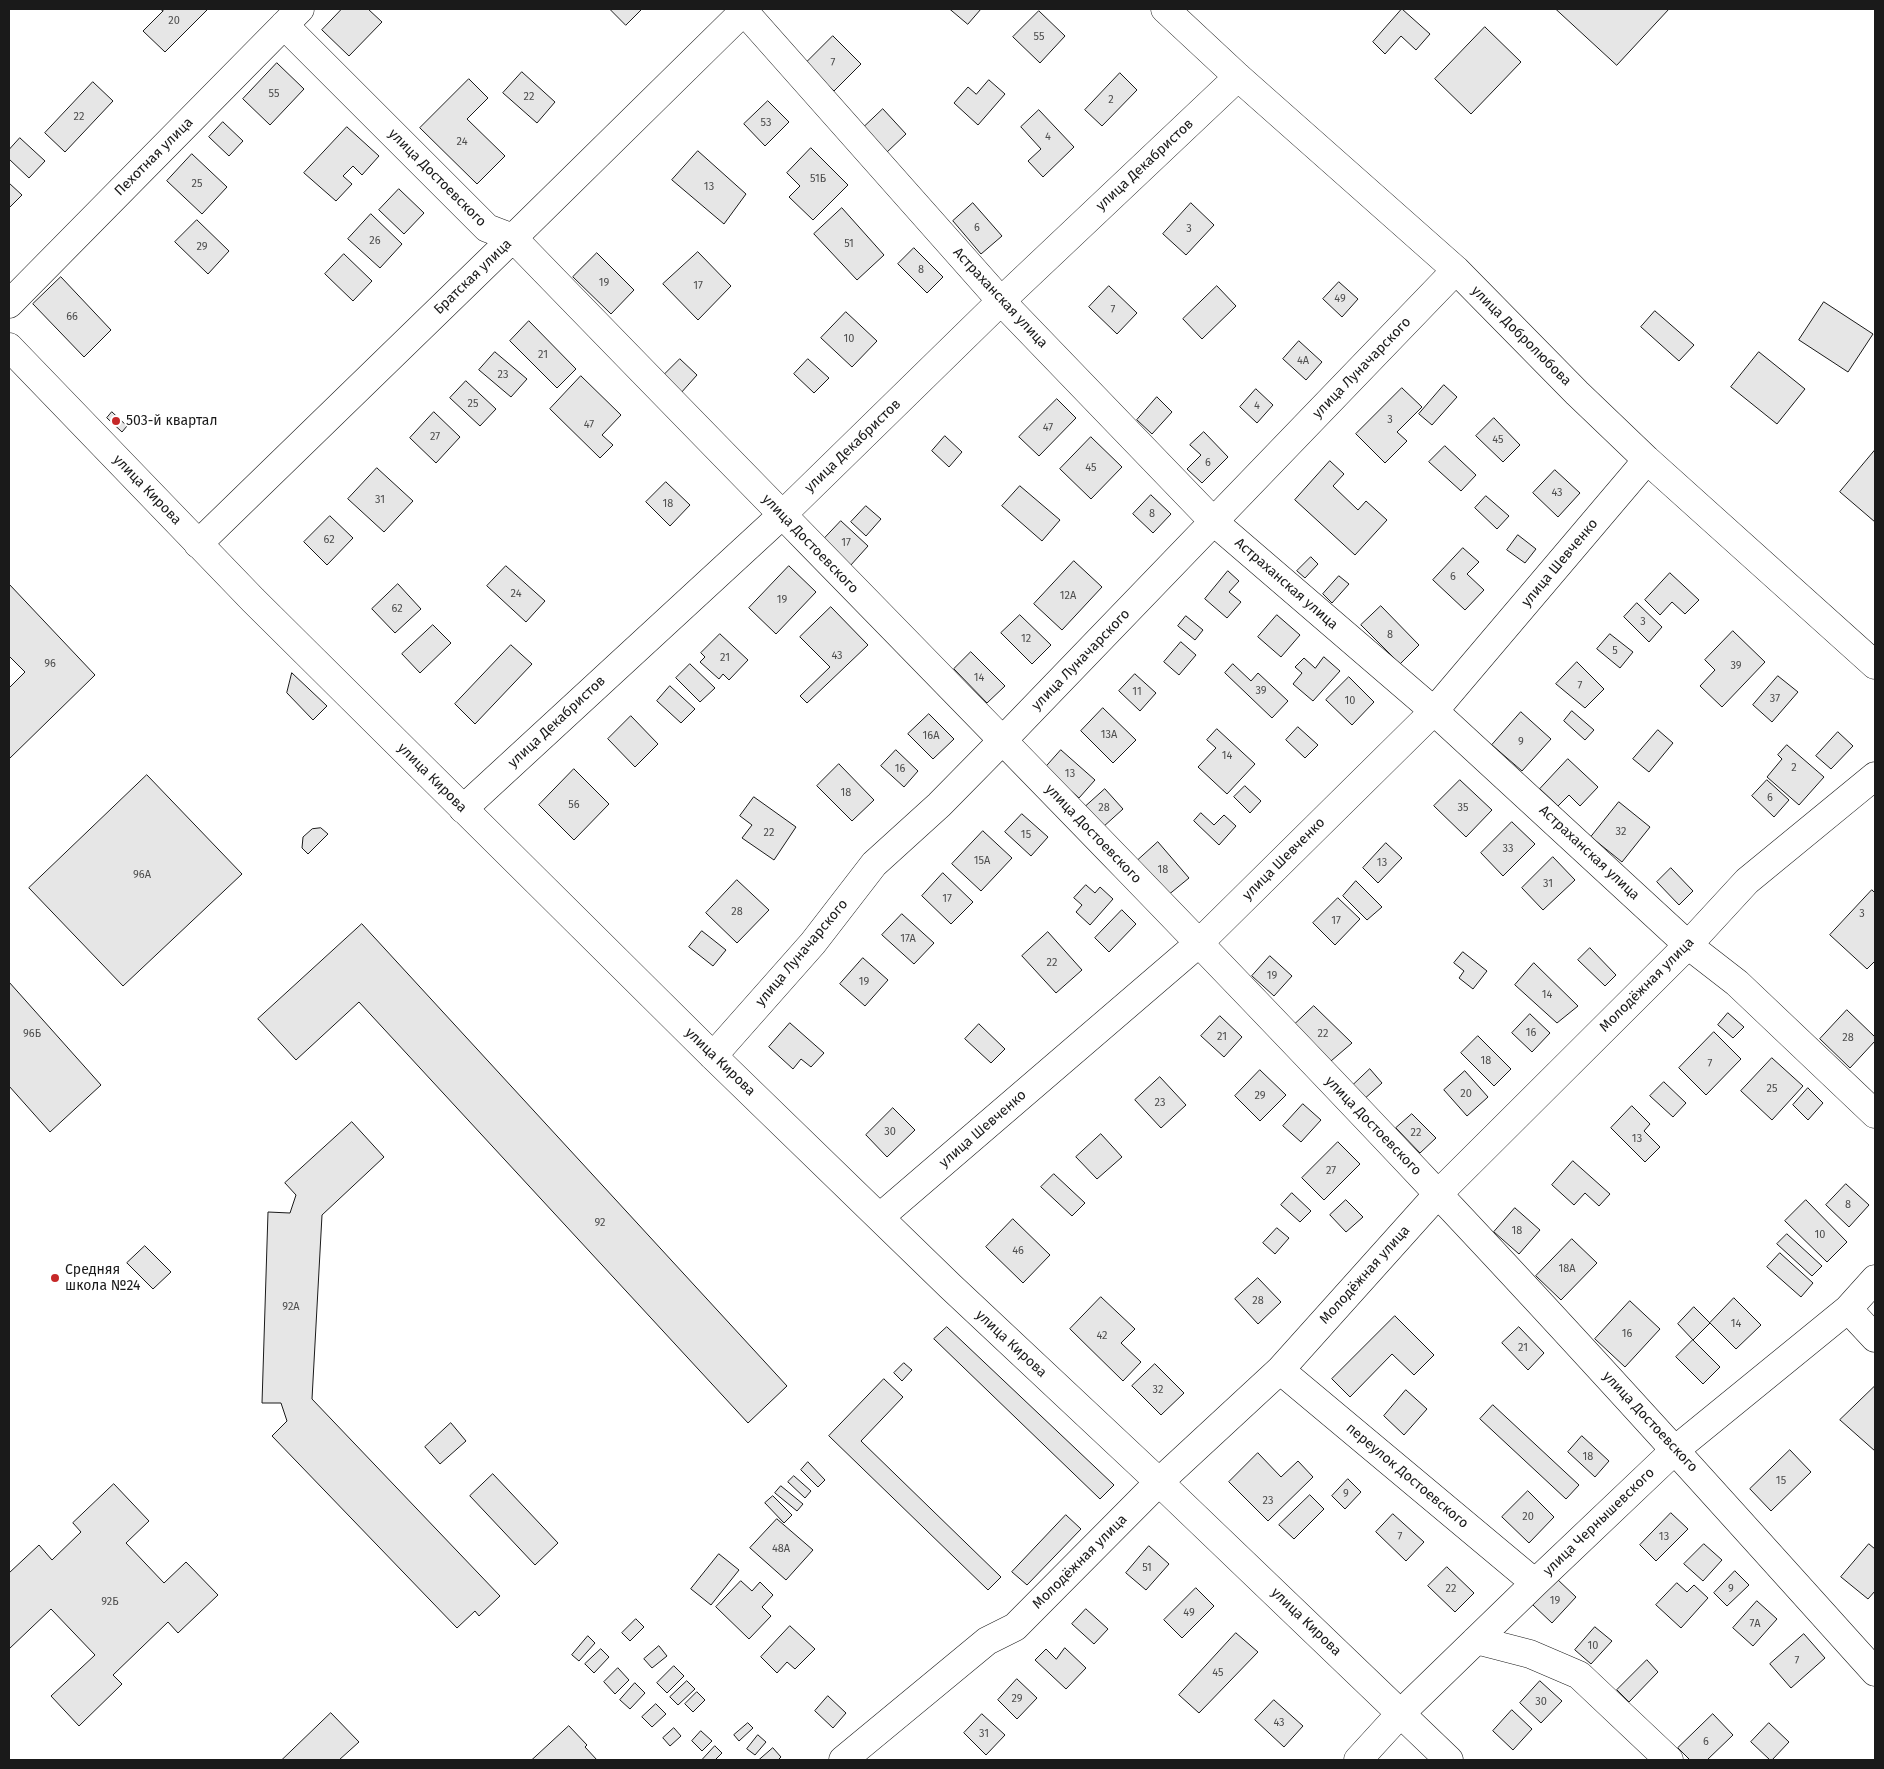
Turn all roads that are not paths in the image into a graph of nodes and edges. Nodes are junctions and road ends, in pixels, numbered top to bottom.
1 (744, 9) edge
2 (1165, 9) edge
3 (292, 17) edge
4 (1238, 77) junction
5 (513, 238) junction
6 (1456, 270) junction
7 (1001, 301) junction
8 (9, 304) edge
9 (9, 347) edge
10 (1647, 460) junction
11 (782, 515) junction
12 (1214, 522) junction
13 (198, 544) junction
14 (1875, 665) edge
15 (1434, 711) junction
16 (1003, 740) junction
17 (1875, 776) edge
18 (463, 809) junction
19 (1198, 944) junction
20 (1688, 945) junction
21 (713, 1056) junction
22 (1875, 1114) edge
23 (1438, 1194) junction
24 (880, 1217) junction
25 (1875, 1279) edge
26 (1848, 1309) junction
27 (1875, 1338) edge
28 (1280, 1370) junction
29 (1675, 1450) junction
30 (1159, 1482) junction
31 (1535, 1583) junction
32 (1476, 1640) junction
33 (1875, 1672) edge
34 (1401, 1713) junction
35 (843, 1760) edge
36 (1358, 1760) edge
37 (1449, 1760) edge
38 (1669, 1760) edge

1 - 5 street, Братская улица
1 - 7 street, Астраханская улица
2 - 4 street, улица Добролюбова
3 - 5 street, улица Достоевского
3 - 8 street, Пехотная улица
4 - 6 street, улица Добролюбова
4 - 7 street, улица Декабристов
5 - 11 street, улица Достоевского
5 - 13 street, Братская улица
6 - 10 street, улица Добролюбова
6 - 12 street, улица Луначарского
7 - 11 street, улица Декабристов
7 - 12 street, Астраханская улица
9 - 13 street, улица Кирова
10 - 14 street, улица Добролюбова
10 - 15 street, улица Шевченко
11 - 16 street, улица Достоевского
11 - 18 street, улица Декабристов
12 - 15 street, Астраханская улица
12 - 16 street, улица Луначарского
13 - 18 street, улица Кирова
15 - 19 street, улица Шевченко
15 - 20 street, Астраханская улица
16 - 19 street, улица Достоевского
16 - 21 street, улица Луначарского
17 - 20 street, Молодёжная улица
18 - 21 street, улица Кирова
19 - 23 street, улица Достоевского
19 - 24 street, улица Шевченко
20 - 22 street, Астраханская улица
20 - 23 street, Молодёжная улица
21 - 24 street, улица Кирова
23 - 28 street, Молодёжная улица
23 - 29 street, улица Достоевского
24 - 30 street, улица Кирова
25 - 26 street, улица Чернышевского
26 - 27 street
26 - 29 street, улица Чернышевского
28 - 30 street, Молодёжная улица
28 - 31 street, переулок Достоевского
29 - 31 street, улица Чернышевского
29 - 33 street, улица Достоевского
30 - 34 street, улица Кирова
30 - 35 street, Молодёжная улица
31 - 32 street, улица Чернышевского
32 - 34 street, улица Чернышевского
32 - 38 street
34 - 36 street, улица Чернышевского
34 - 37 street, улица Кирова

